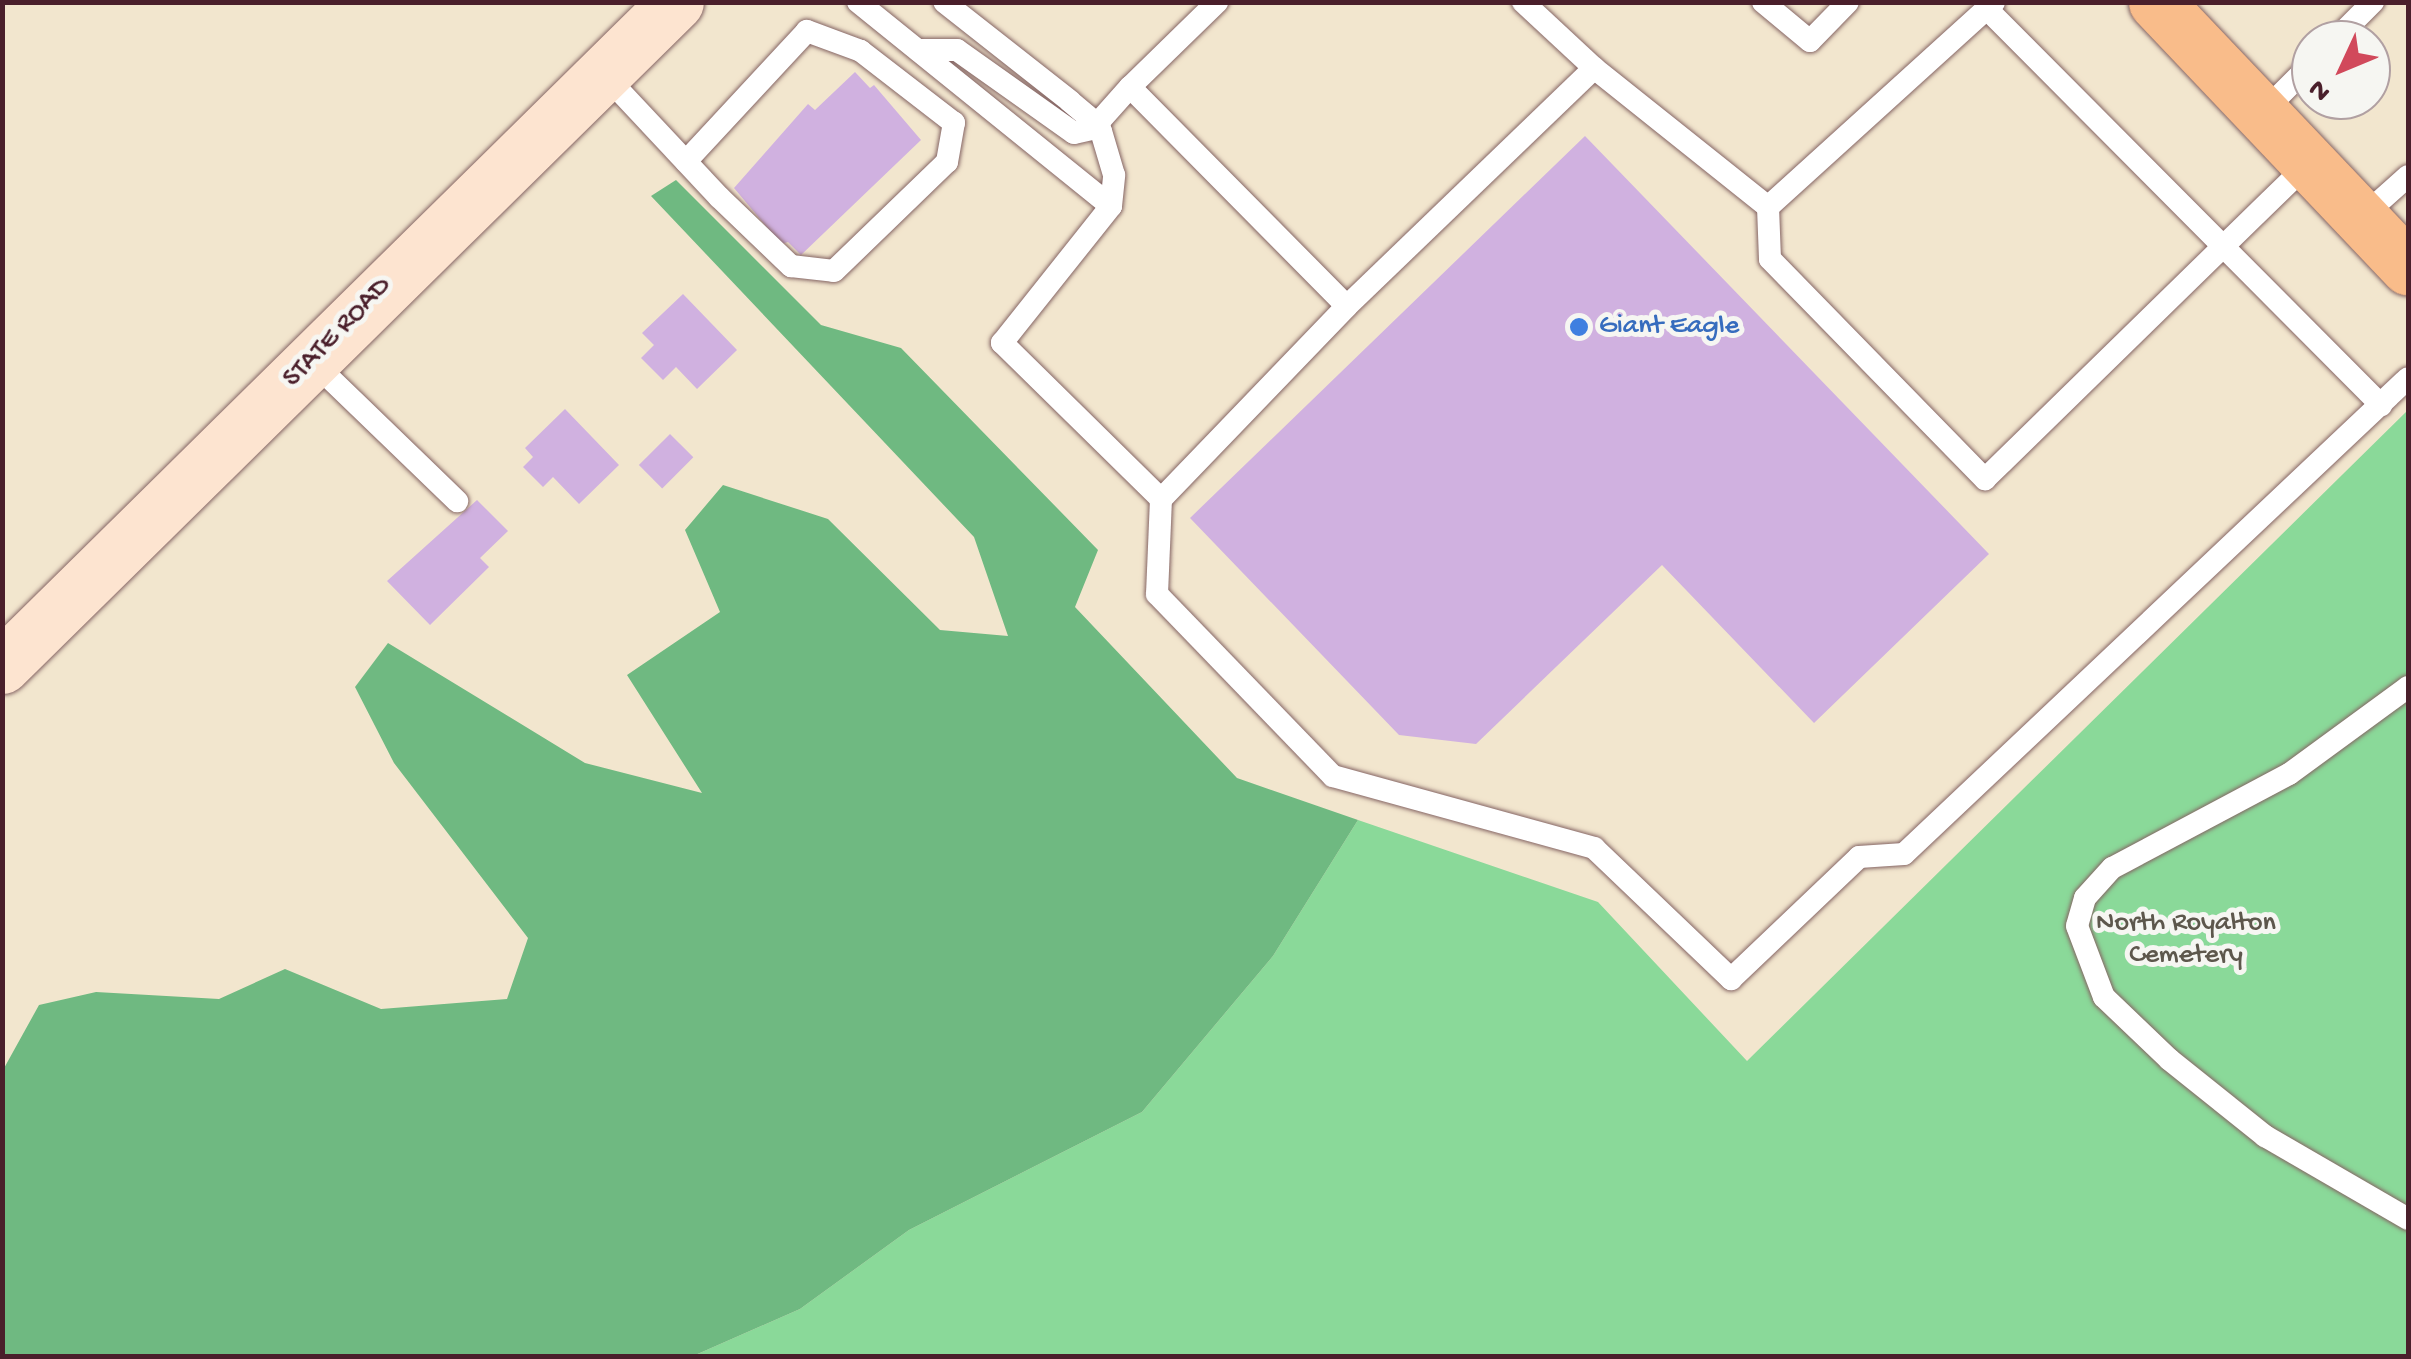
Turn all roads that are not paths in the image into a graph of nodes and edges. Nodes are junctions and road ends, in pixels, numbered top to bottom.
1 (676, 2) edge
2 (858, 2) edge
3 (944, 2) edge
4 (1217, 2) edge
5 (1523, 2) edge
6 (1762, 2) edge
7 (1848, 2) edge
8 (2156, 2) edge
9 (2372, 2) edge
10 (1990, 6) edge
11 (2354, 20) edge
12 (918, 50) junction
13 (1594, 68) junction
14 (602, 72) junction
15 (2291, 84) edge
16 (1130, 87) junction
17 (2262, 113) junction
18 (1097, 124) junction
19 (686, 161) junction
20 (2309, 164) junction
21 (2408, 176) edge
22 (1110, 206) junction
23 (1768, 207) junction
24 (2361, 218) junction
25 (2220, 250) junction
26 (2408, 268) edge
27 (1348, 306) junction
28 (312, 361) junction
29 (2408, 378) edge
30 (2381, 404) junction
31 (1162, 500) junction
32 (457, 502) dead end
33 (2, 666) edge
34 (2408, 687) edge
35 (2408, 1219) edge

1 - 14 main road, STATE ROAD
2 - 12 lane
3 - 18 lane
4 - 16 lane
5 - 13 lane
6 - 7 lane
8 - 17 main road
9 - 11 lane
10 - 23 lane
10 - 25 lane
12 - 18 lane
12 - 22 lane
13 - 23 lane
13 - 27 lane
14 - 19 lane
14 - 28 main road, STATE ROAD
15 - 17 lane
16 - 18 lane
16 - 27 lane
17 - 20 main road
18 - 22 lane
19 - 19 lane
20 - 24 main road
20 - 25 lane
21 - 24 lane
22 - 31 lane
23 - 25 lane
24 - 26 main road
25 - 30 lane
27 - 31 lane
28 - 32 lane
28 - 33 main road, STATE ROAD
29 - 30 lane
30 - 31 lane
34 - 35 lane

